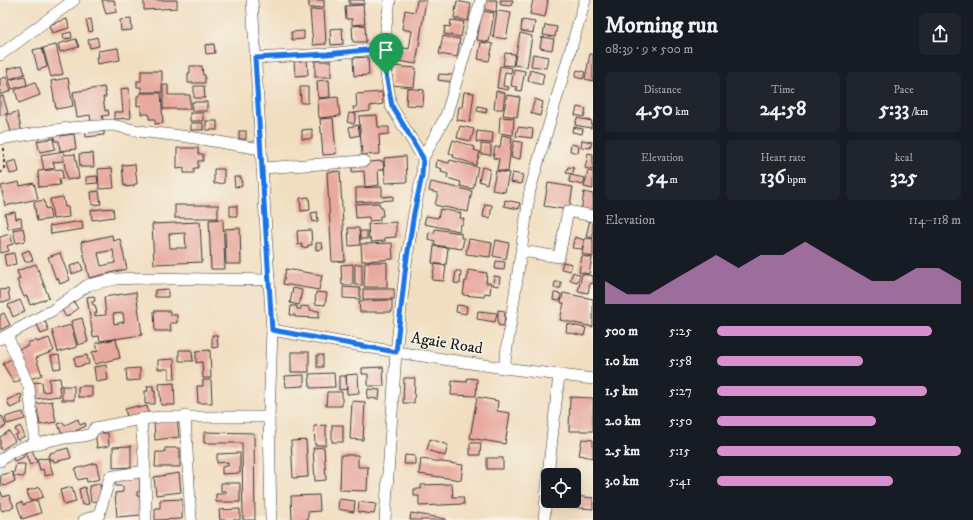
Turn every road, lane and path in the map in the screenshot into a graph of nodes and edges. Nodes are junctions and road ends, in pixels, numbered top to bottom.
1 (74, 0) edge
2 (252, 0) edge
3 (390, 0) edge
4 (481, 0) edge
5 (585, 0) edge
6 (385, 48) junction
7 (0, 56) edge
8 (255, 58) junction
9 (2, 139) edge
10 (261, 149) junction
11 (423, 158) junction
12 (364, 161) dead end
13 (262, 168) junction
14 (0, 173) edge
15 (593, 216) edge
16 (522, 251) junction
17 (269, 280) junction
18 (272, 330) junction
19 (3, 337) edge
20 (396, 352) junction
21 (504, 368) junction
22 (559, 375) junction
23 (593, 379) edge
24 (185, 416) junction
25 (269, 417) junction
26 (141, 419) junction
27 (35, 445) junction
28 (0, 461) edge
29 (549, 468) edge
30 (145, 471) junction
31 (545, 508) edge
32 (100, 518) edge
33 (84, 520) edge
34 (146, 520) edge
35 (191, 520) edge
36 (271, 520) edge
37 (385, 520) edge
38 (544, 520) edge

1 - 7 street
2 - 8 street
3 - 6 street
4 - 11 street
5 - 16 street
6 - 8 street
6 - 11 street
8 - 10 street
9 - 10 street
9 - 14 path
10 - 13 street
11 - 20 street
12 - 13 street
13 - 17 street
15 - 16 street
16 - 21 street
17 - 18 street
17 - 19 street
18 - 20 street, Agaie Road
18 - 25 street
19 - 27 street
20 - 21 street, Agaie Road
20 - 37 street
21 - 22 street, Agaie Road
22 - 23 street, Agaie Road
22 - 29 street
24 - 25 street
24 - 26 street
24 - 35 street
25 - 36 street
26 - 27 street
26 - 30 street
27 - 28 street
30 - 32 street
30 - 34 street
31 - 38 street
32 - 33 street

